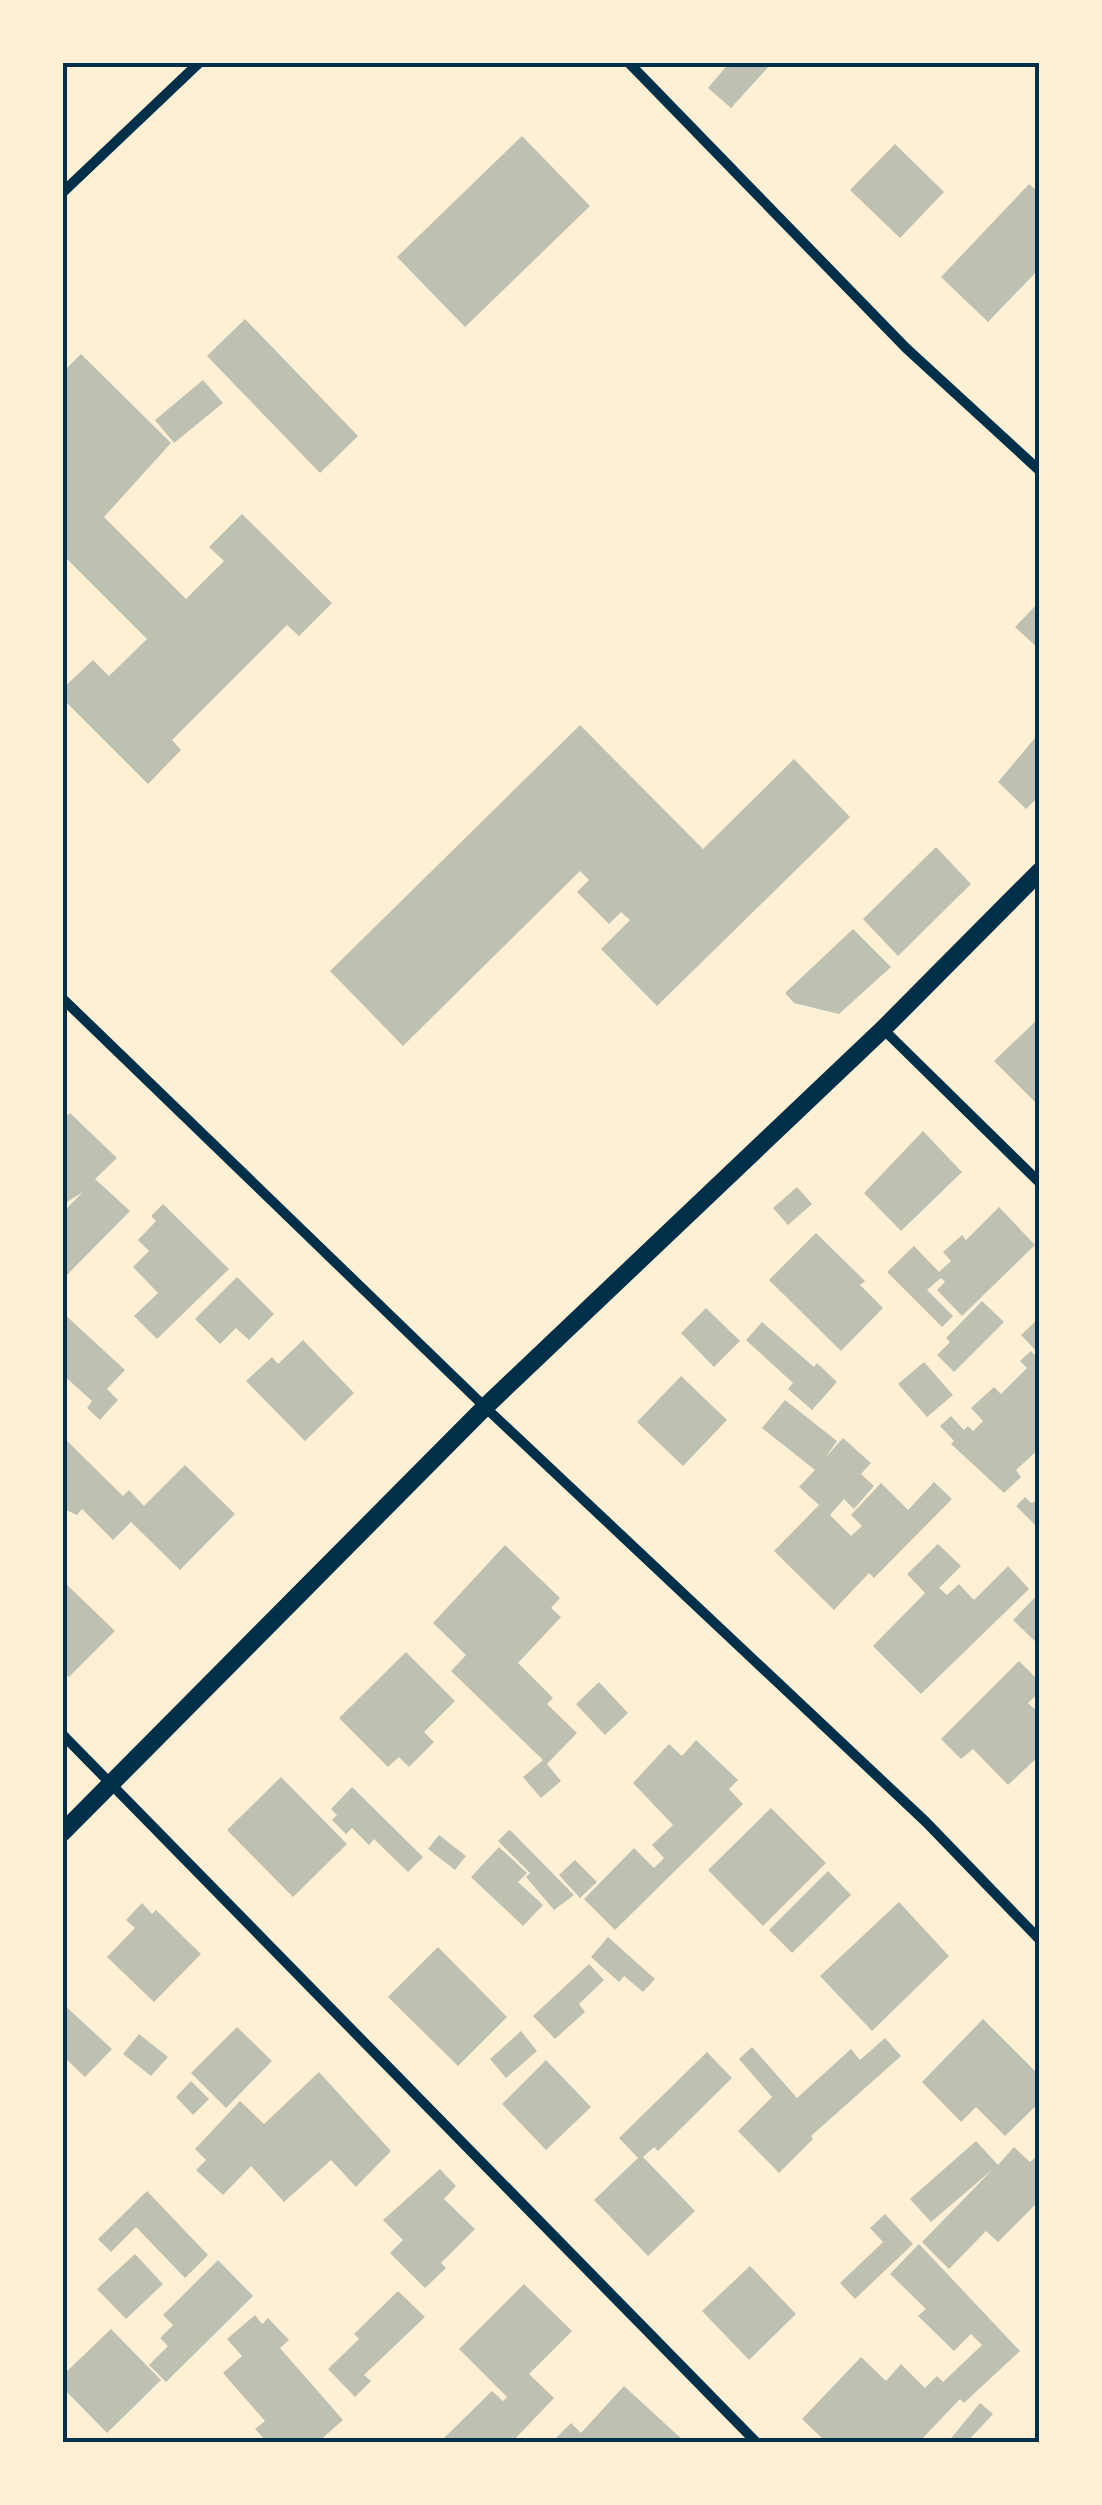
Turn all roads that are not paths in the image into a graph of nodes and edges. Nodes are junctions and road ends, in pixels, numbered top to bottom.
1 (200, 62) edge
2 (628, 62) edge
3 (62, 193) edge
4 (1040, 471) edge
5 (1040, 871) edge
6 (62, 998) edge
7 (883, 1029) junction
8 (1040, 1182) edge
9 (485, 1406) junction
10 (62, 1734) edge
11 (112, 1784) junction
12 (62, 1833) edge
13 (1040, 1940) edge
14 (756, 2442) edge

1 - 3 street
2 - 4 street
5 - 7 street
6 - 9 street
7 - 8 street
7 - 9 street
9 - 11 street
9 - 13 street
10 - 11 street
11 - 12 street
11 - 14 street

